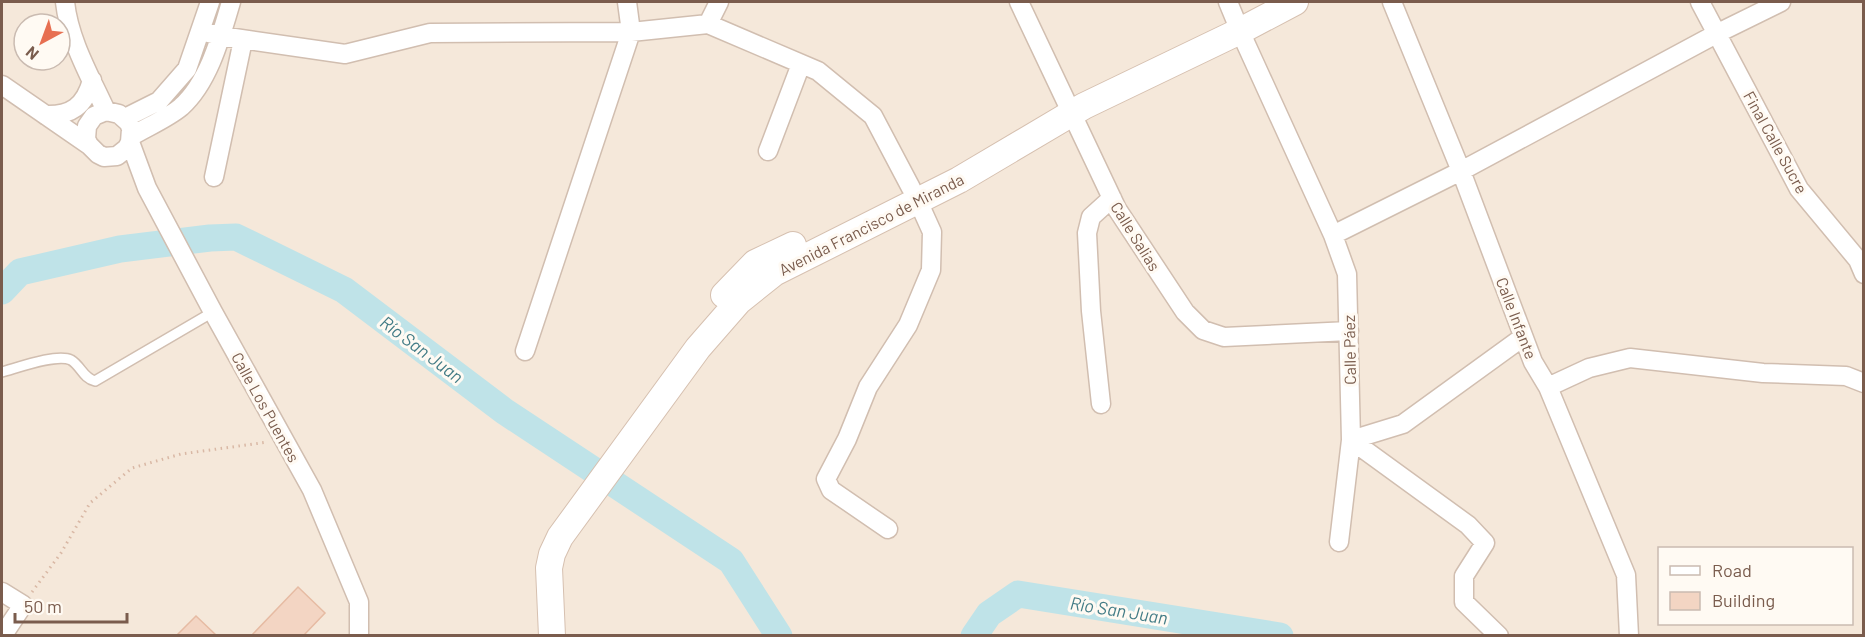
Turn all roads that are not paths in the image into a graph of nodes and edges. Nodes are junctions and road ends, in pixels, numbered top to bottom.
1 (65, 2) edge
2 (210, 2) edge
3 (231, 2) edge
4 (627, 2) edge
5 (719, 2) edge
6 (1019, 2) edge
7 (1264, 2) edge
8 (1295, 2) edge
9 (1392, 2) edge
10 (1700, 2) edge
11 (1781, 2) edge
12 (1234, 17) edge
13 (708, 24) junction
14 (200, 31) junction
15 (631, 32) junction
16 (1718, 33) junction
17 (221, 36) junction
18 (243, 40) junction
19 (801, 64) junction
20 (92, 80) junction
21 (2, 85) edge
22 (1068, 106) junction
23 (106, 111) junction
24 (45, 115) junction
25 (125, 118) junction
26 (131, 139) junction
27 (88, 145) junction
28 (768, 151) dead end
29 (111, 157) junction
30 (1461, 171) junction
31 (214, 177) dead end
32 (147, 188) junction
33 (915, 194) junction
34 (1112, 198) junction
35 (1334, 235) junction
36 (1863, 274) edge
37 (213, 312) junction
38 (1348, 331) junction
39 (1523, 337) junction
40 (525, 351) dead end
41 (2, 372) edge
42 (1863, 382) edge
43 (1548, 387) junction
44 (1101, 404) dead end
45 (1351, 440) junction
46 (888, 529) dead end
47 (555, 535) junction
48 (1339, 542) dead end
49 (2, 592) edge
50 (2, 634) edge
51 (359, 636) edge
52 (537, 636) edge
53 (552, 636) edge
54 (1499, 636) edge
55 (1629, 636) edge

1 - 20 street
2 - 14 street
3 - 17 street
4 - 15 street
5 - 13 street
6 - 22 street, Calle Salias
7 - 12 main road, Avenida Francisco de Miranda
8 - 12 main road, Avenida Francisco de Miranda
9 - 30 street, Calle Infante
10 - 16 street, Final Calle Sucre
11 - 16 street
12 - 22 main road, Avenida Francisco de Miranda
12 - 35 street, Calle Páez
13 - 15 street
13 - 19 street
14 - 17 street
14 - 25 street
15 - 18 street
15 - 40 street
16 - 30 street
16 - 36 street, Final Calle Sucre
17 - 18 street
17 - 26 street
18 - 31 street
19 - 28 street
19 - 33 street
20 - 23 street
20 - 24 street
21 - 24 street
22 - 33 main road, Avenida Francisco de Miranda
22 - 34 street, Calle Salias
23 - 25 street
23 - 27 street
24 - 27 street
25 - 26 street
26 - 29 street
26 - 32 street
27 - 29 street
29 - 32 street
30 - 35 street
30 - 39 street, Calle Infante
32 - 37 street, Calle Los Puentes
33 - 46 street
33 - 47 main road, Avenida Francisco de Miranda
34 - 38 street, Calle Salias
34 - 44 street
35 - 38 street, Calle Páez
37 - 41 lane
37 - 51 street, Calle Los Puentes
38 - 45 street, Calle Páez
39 - 43 street, Calle Infante
39 - 45 street
42 - 43 street
43 - 55 street, Calle Infante
45 - 48 street, Calle Páez
45 - 54 street
47 - 52 main road, Avenida Francisco de Miranda
47 - 53 main road, Avenida Francisco de Miranda
49 - 50 street

